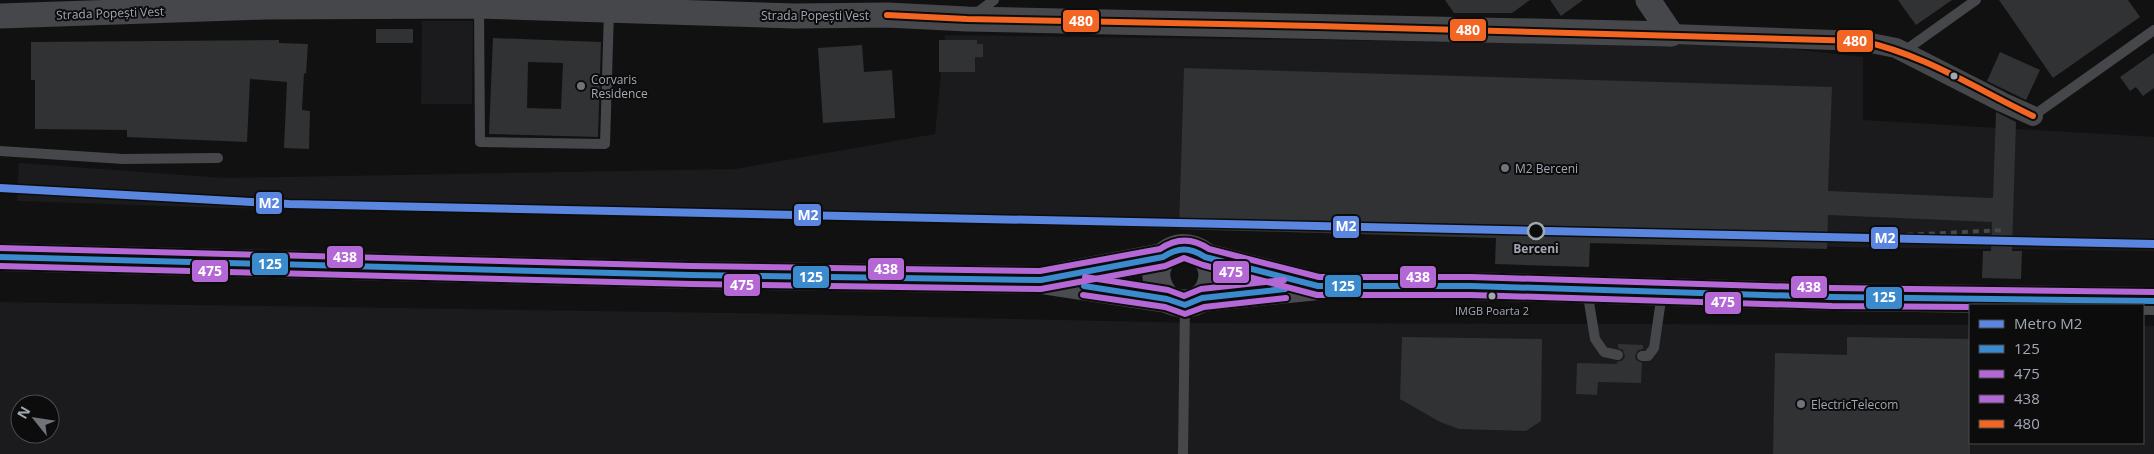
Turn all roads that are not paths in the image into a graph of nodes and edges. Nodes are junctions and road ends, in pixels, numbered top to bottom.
1 (994, 0) edge
2 (1648, 0) edge
3 (1976, 0) edge
4 (552, 4) edge
5 (164, 6) edge
6 (479, 6) junction
7 (887, 8) edge
8 (609, 10) junction
9 (0, 16) edge
10 (967, 20) junction
11 (2154, 30) edge
12 (1670, 34) junction
13 (1903, 52) junction
14 (2033, 116) joint
15 (0, 151) edge
16 (218, 158) dead end
17 (0, 257) edge
18 (1163, 257) junction
19 (1205, 257) junction
20 (1041, 280) junction
21 (1318, 286) junction
22 (1586, 289) junction
23 (1662, 292) junction
24 (1185, 301) junction
25 (2154, 301) edge
26 (1618, 355) dead end
27 (1642, 356) dead end
28 (1183, 454) edge

1 - 10 lane
2 - 12 street
3 - 13 lane
4 - 6 street, Strada Popești Vest
4 - 8 street, Strada Popești Vest
5 - 6 street, Strada Popești Vest
5 - 9 street, Strada Popești Vest
6 - 8 lane
7 - 8 street, Strada Popești Vest
7 - 10 street, Strada Popești Vest
10 - 12 street, Strada Popești Vest
11 - 14 lane
12 - 13 street, Strada Popești Vest
13 - 14 street, Strada Popești Vest
15 - 16 lane
17 - 20 main road
18 - 19 main road
18 - 20 main road
18 - 24 main road
19 - 21 main road
19 - 24 main road
20 - 24 main road
21 - 22 main road
21 - 24 main road
22 - 23 main road
22 - 26 lane
23 - 25 main road
23 - 27 lane
24 - 28 lane

